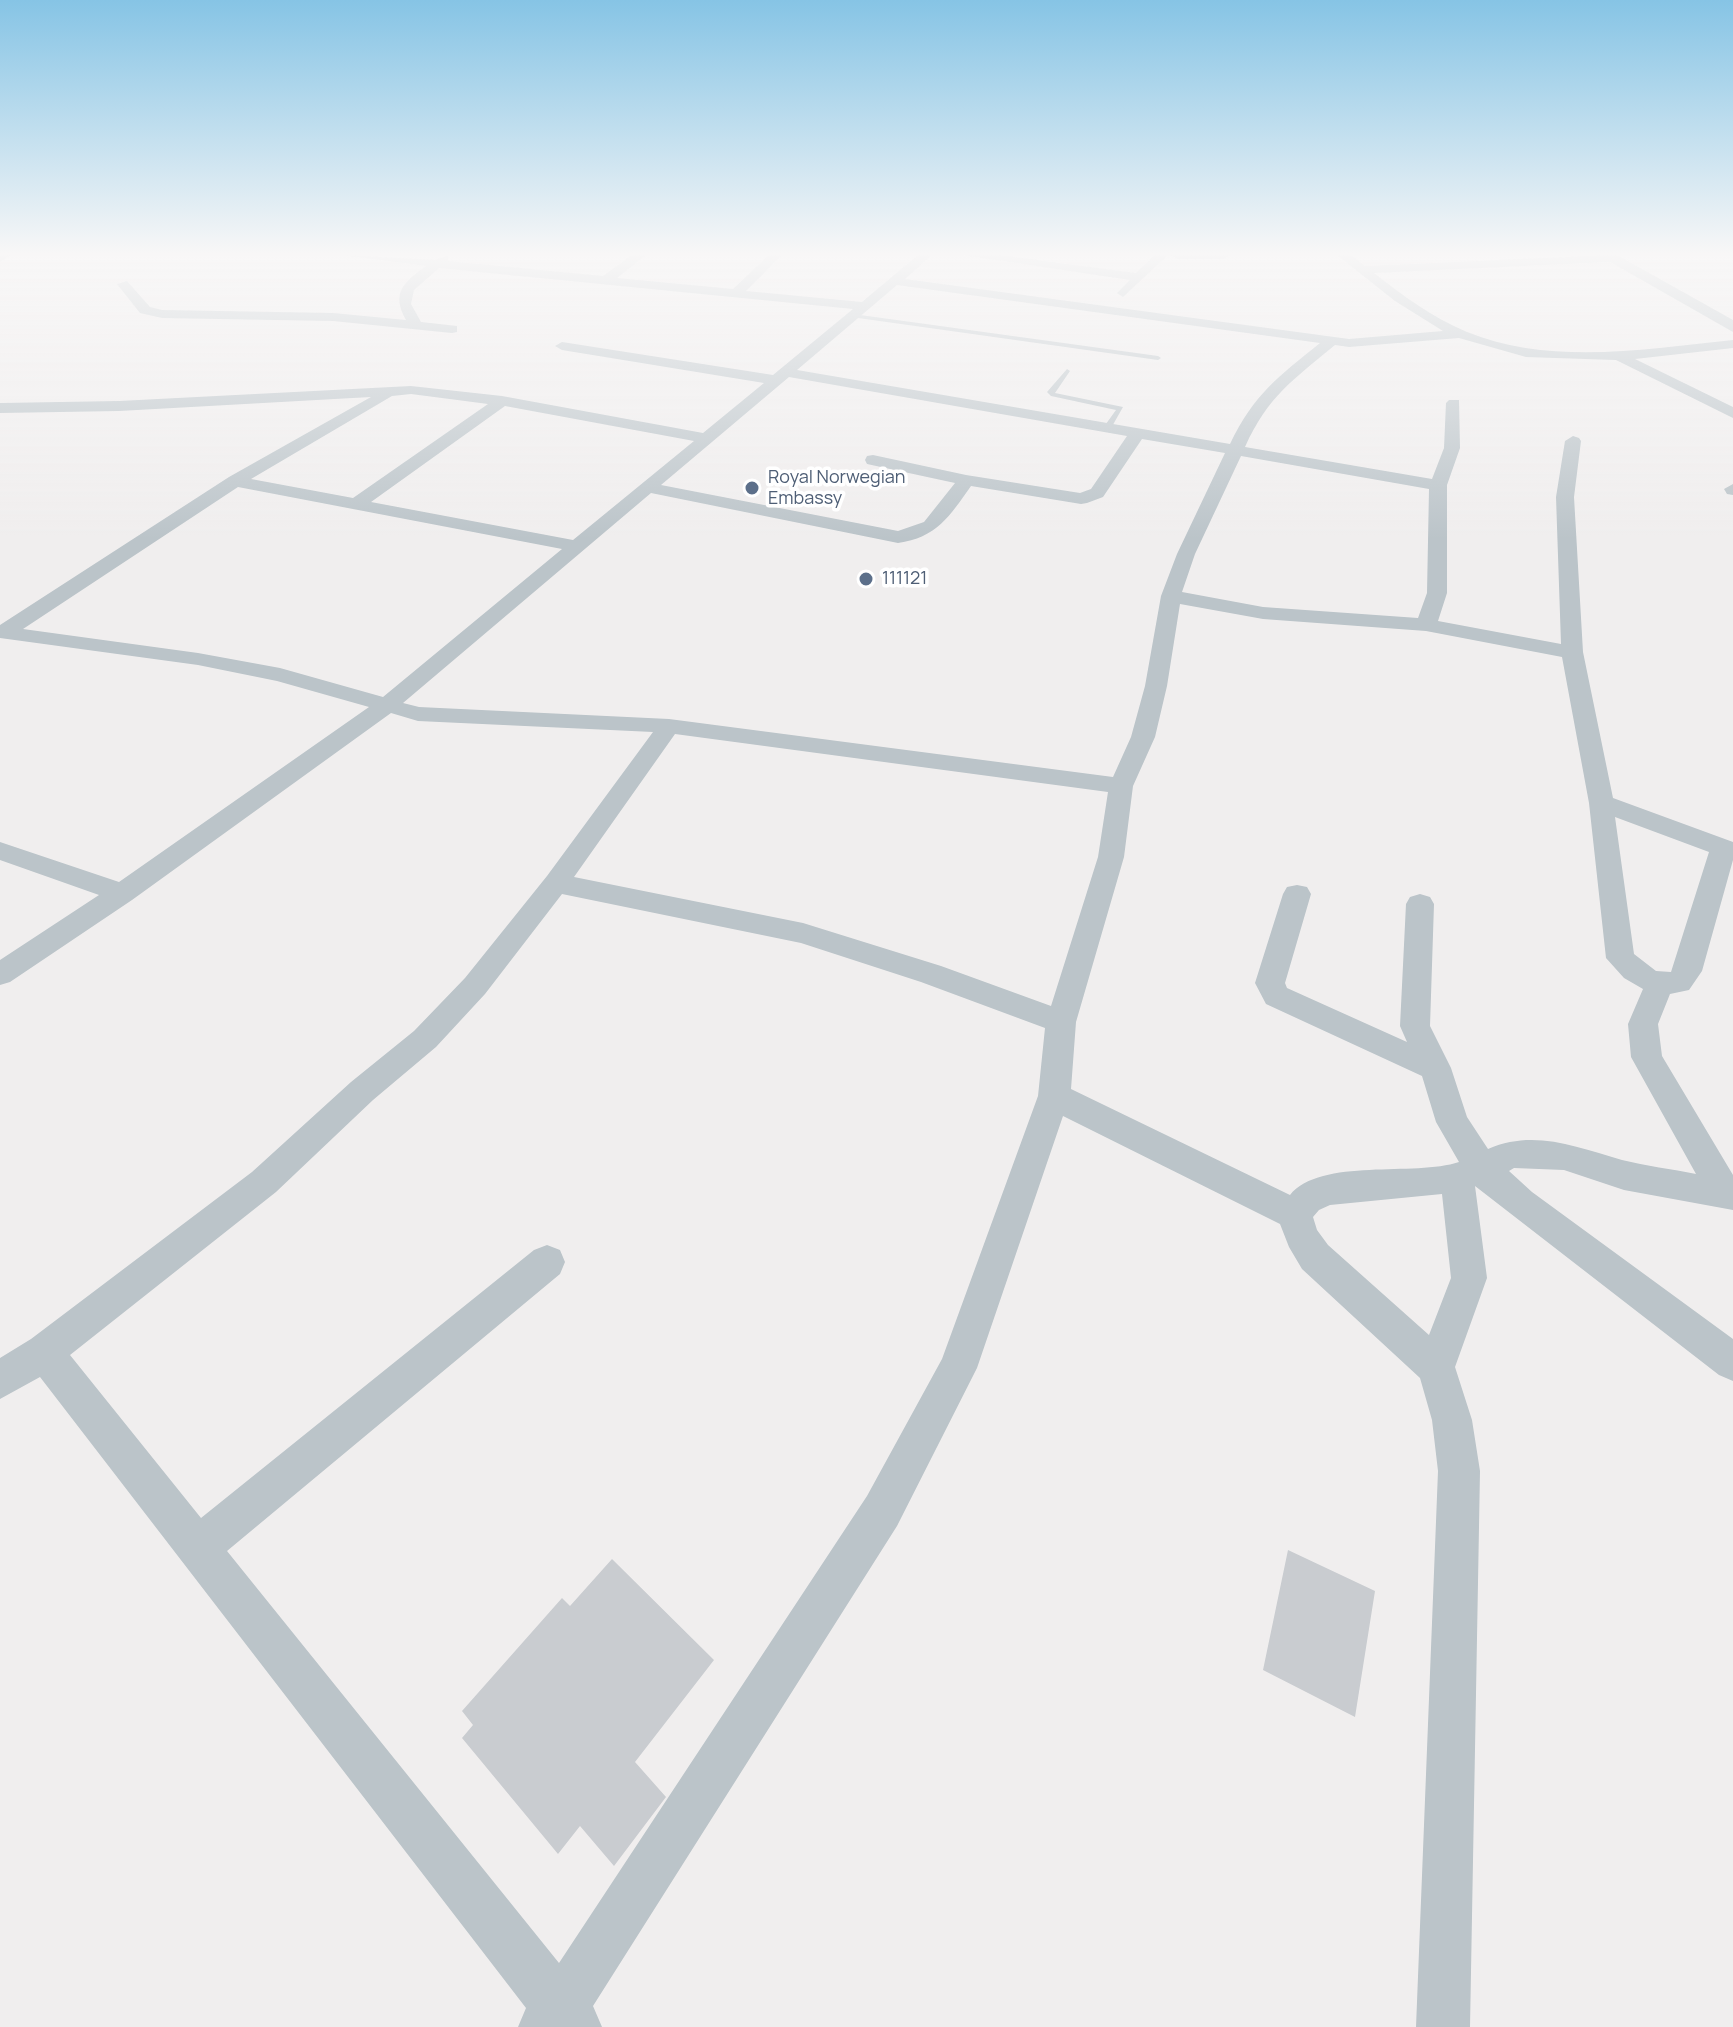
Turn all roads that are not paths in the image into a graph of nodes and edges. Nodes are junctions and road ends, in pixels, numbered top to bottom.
1 (588, 350) edge
2 (811, 350) edge
3 (1104, 350) edge
4 (1321, 350) edge
5 (1517, 350) edge
6 (1680, 350) edge
7 (1619, 356) junction
8 (1158, 358) dead end
9 (1067, 371) dead end
10 (779, 376) junction
11 (393, 390) junction
12 (502, 401) junction
13 (1454, 403) dead end
14 (0, 408) edge
15 (1733, 413) edge
16 (1107, 428) junction
17 (1138, 432) junction
18 (706, 438) junction
19 (1573, 441) dead end
20 (1234, 450) junction
21 (873, 460) dead end
22 (966, 480) junction
23 (235, 481) junction
24 (1438, 485) junction
25 (647, 487) junction
26 (355, 505) junction
27 (575, 546) junction
28 (1171, 596) junction
29 (1426, 625) junction
30 (2, 632) edge
31 (1572, 652) junction
32 (386, 706) junction
33 (669, 726) junction
34 (1121, 786) junction
35 (1601, 803) junction
36 (1728, 849) edge
37 (0, 851) edge
38 (556, 883) junction
39 (122, 893) junction
40 (1297, 894) dead end
41 (1420, 904) dead end
42 (0, 974) edge
43 (1659, 985) junction
44 (1061, 1022) junction
45 (1435, 1068) junction
46 (1054, 1096) junction
47 (1469, 1172) junction
48 (1730, 1194) edge
49 (1295, 1214) junction
50 (547, 1262) dead end
51 (44, 1352) junction
52 (1733, 1362) edge
53 (1436, 1367) junction
54 (0, 1380) edge
55 (197, 1548) junction
56 (560, 2021) edge
57 (1443, 2027) edge

1 - 10 street
2 - 10 street
3 - 8 lane
4 - 20 street
5 - 7 street
6 - 7 street
7 - 15 street
9 - 16 lane
10 - 16 street
10 - 18 street
11 - 12 street
11 - 14 street
11 - 23 street
12 - 18 street
12 - 26 street
13 - 24 street
16 - 17 street
17 - 20 street
17 - 22 street
18 - 25 street
19 - 31 street
20 - 24 street
20 - 28 street
21 - 22 street
22 - 25 street
23 - 26 street
23 - 30 street
24 - 29 street
25 - 27 street
26 - 27 street
27 - 32 street
28 - 29 street
28 - 34 street
29 - 31 street
30 - 32 street
31 - 35 street
32 - 33 street
32 - 39 street
33 - 34 street
33 - 38 street
34 - 44 street
35 - 36 street
35 - 43 street
36 - 43 street
37 - 39 street
38 - 44 street
38 - 51 street
39 - 42 street
40 - 45 street
41 - 45 street
43 - 48 street
44 - 46 street
45 - 47 street
46 - 49 street
46 - 56 street
47 - 48 street
47 - 49 street
47 - 52 street
47 - 53 street
49 - 53 street
50 - 55 street
51 - 54 street
51 - 55 street
53 - 57 street
55 - 56 street

